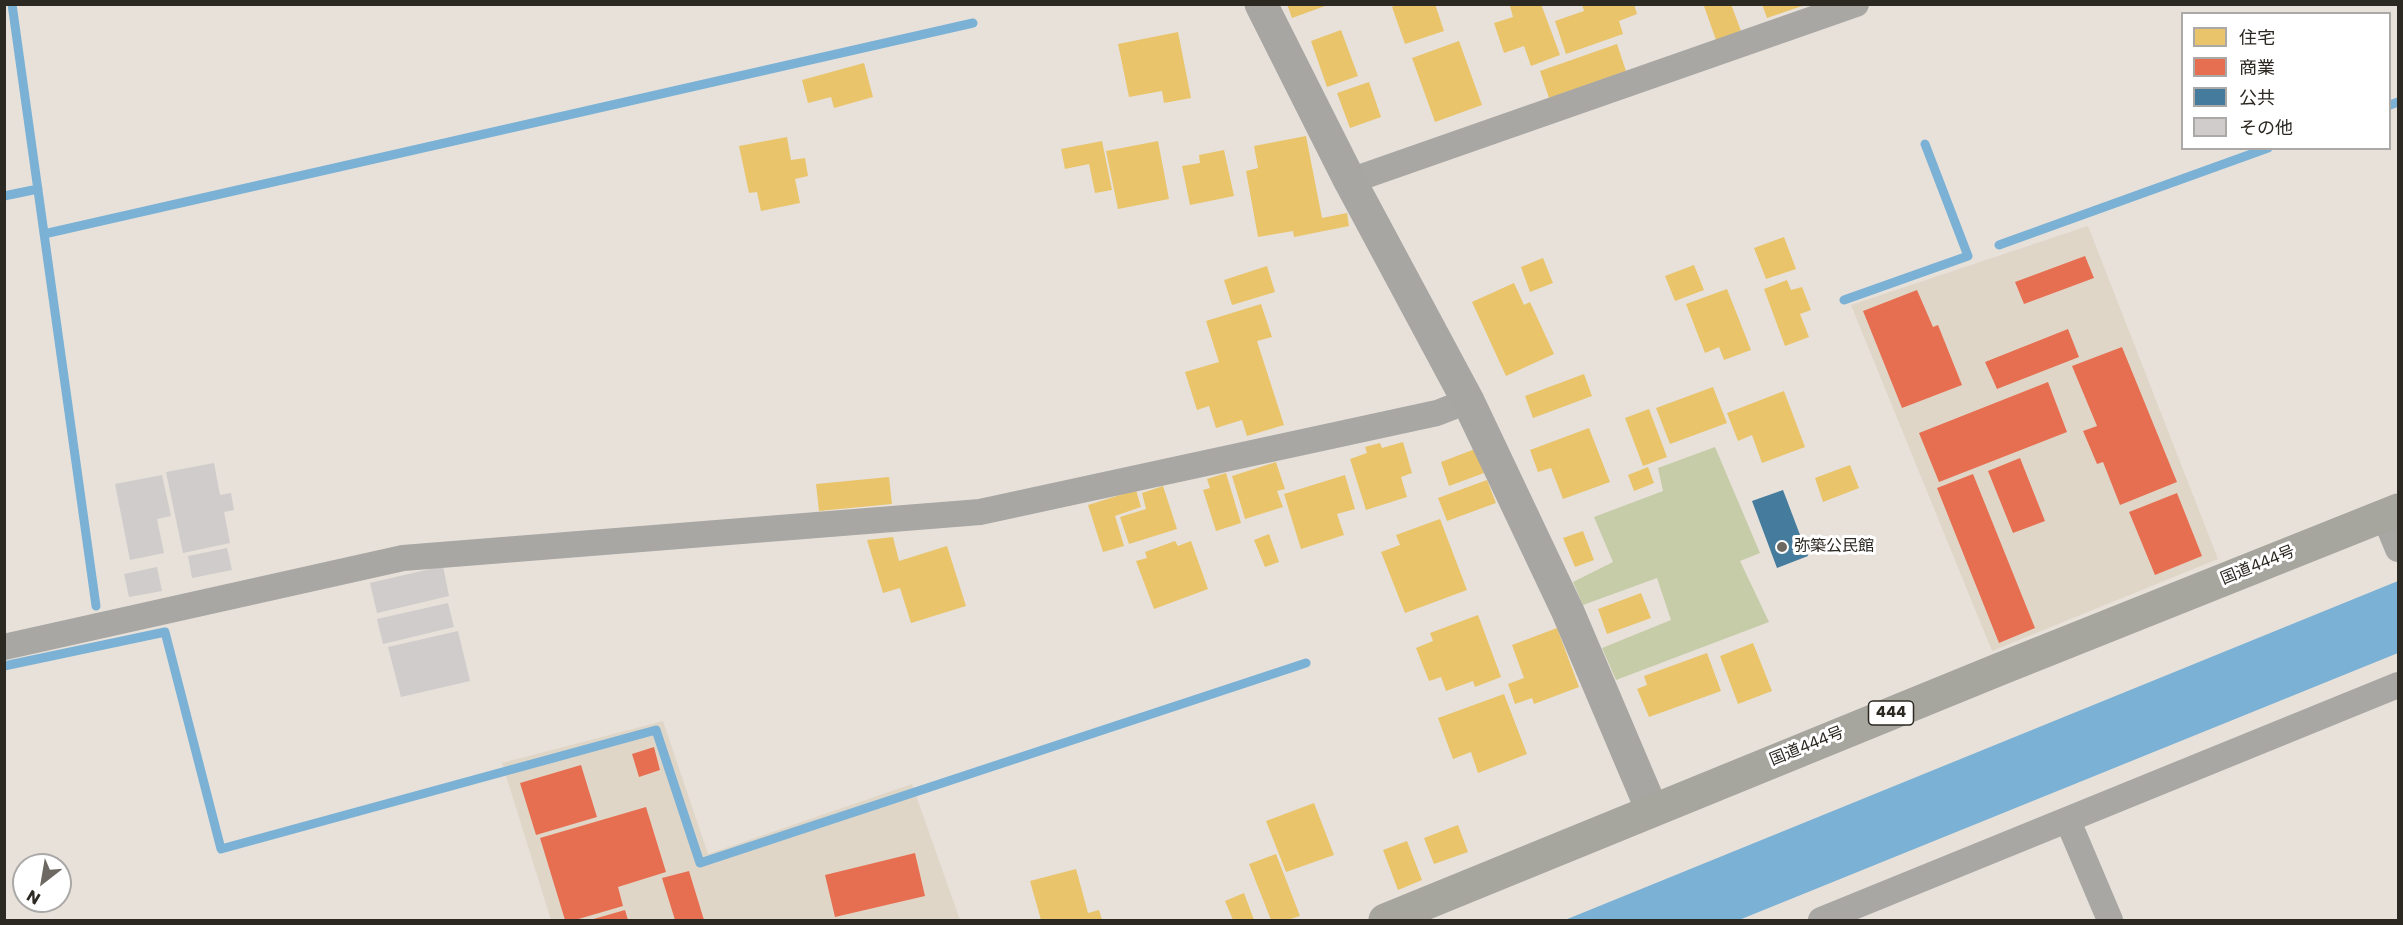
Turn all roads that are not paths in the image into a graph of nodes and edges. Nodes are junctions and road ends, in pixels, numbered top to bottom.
1 (1261, 4) edge
2 (1856, 4) edge
3 (1350, 181) junction
4 (1468, 401) junction
5 (2391, 512) edge
6 (2398, 549) edge
7 (4, 646) edge
8 (2398, 685) edge
9 (1652, 810) junction
10 (2068, 821) junction
11 (1385, 921) edge
12 (1821, 921) edge
13 (2110, 921) edge

1 - 3 street
2 - 3 street
3 - 4 street
4 - 7 street
4 - 9 street
5 - 6 street
5 - 9 highway, 国道444号 / 444
8 - 10 street
9 - 11 highway, 国道444号 / 444
10 - 12 street
10 - 13 street

